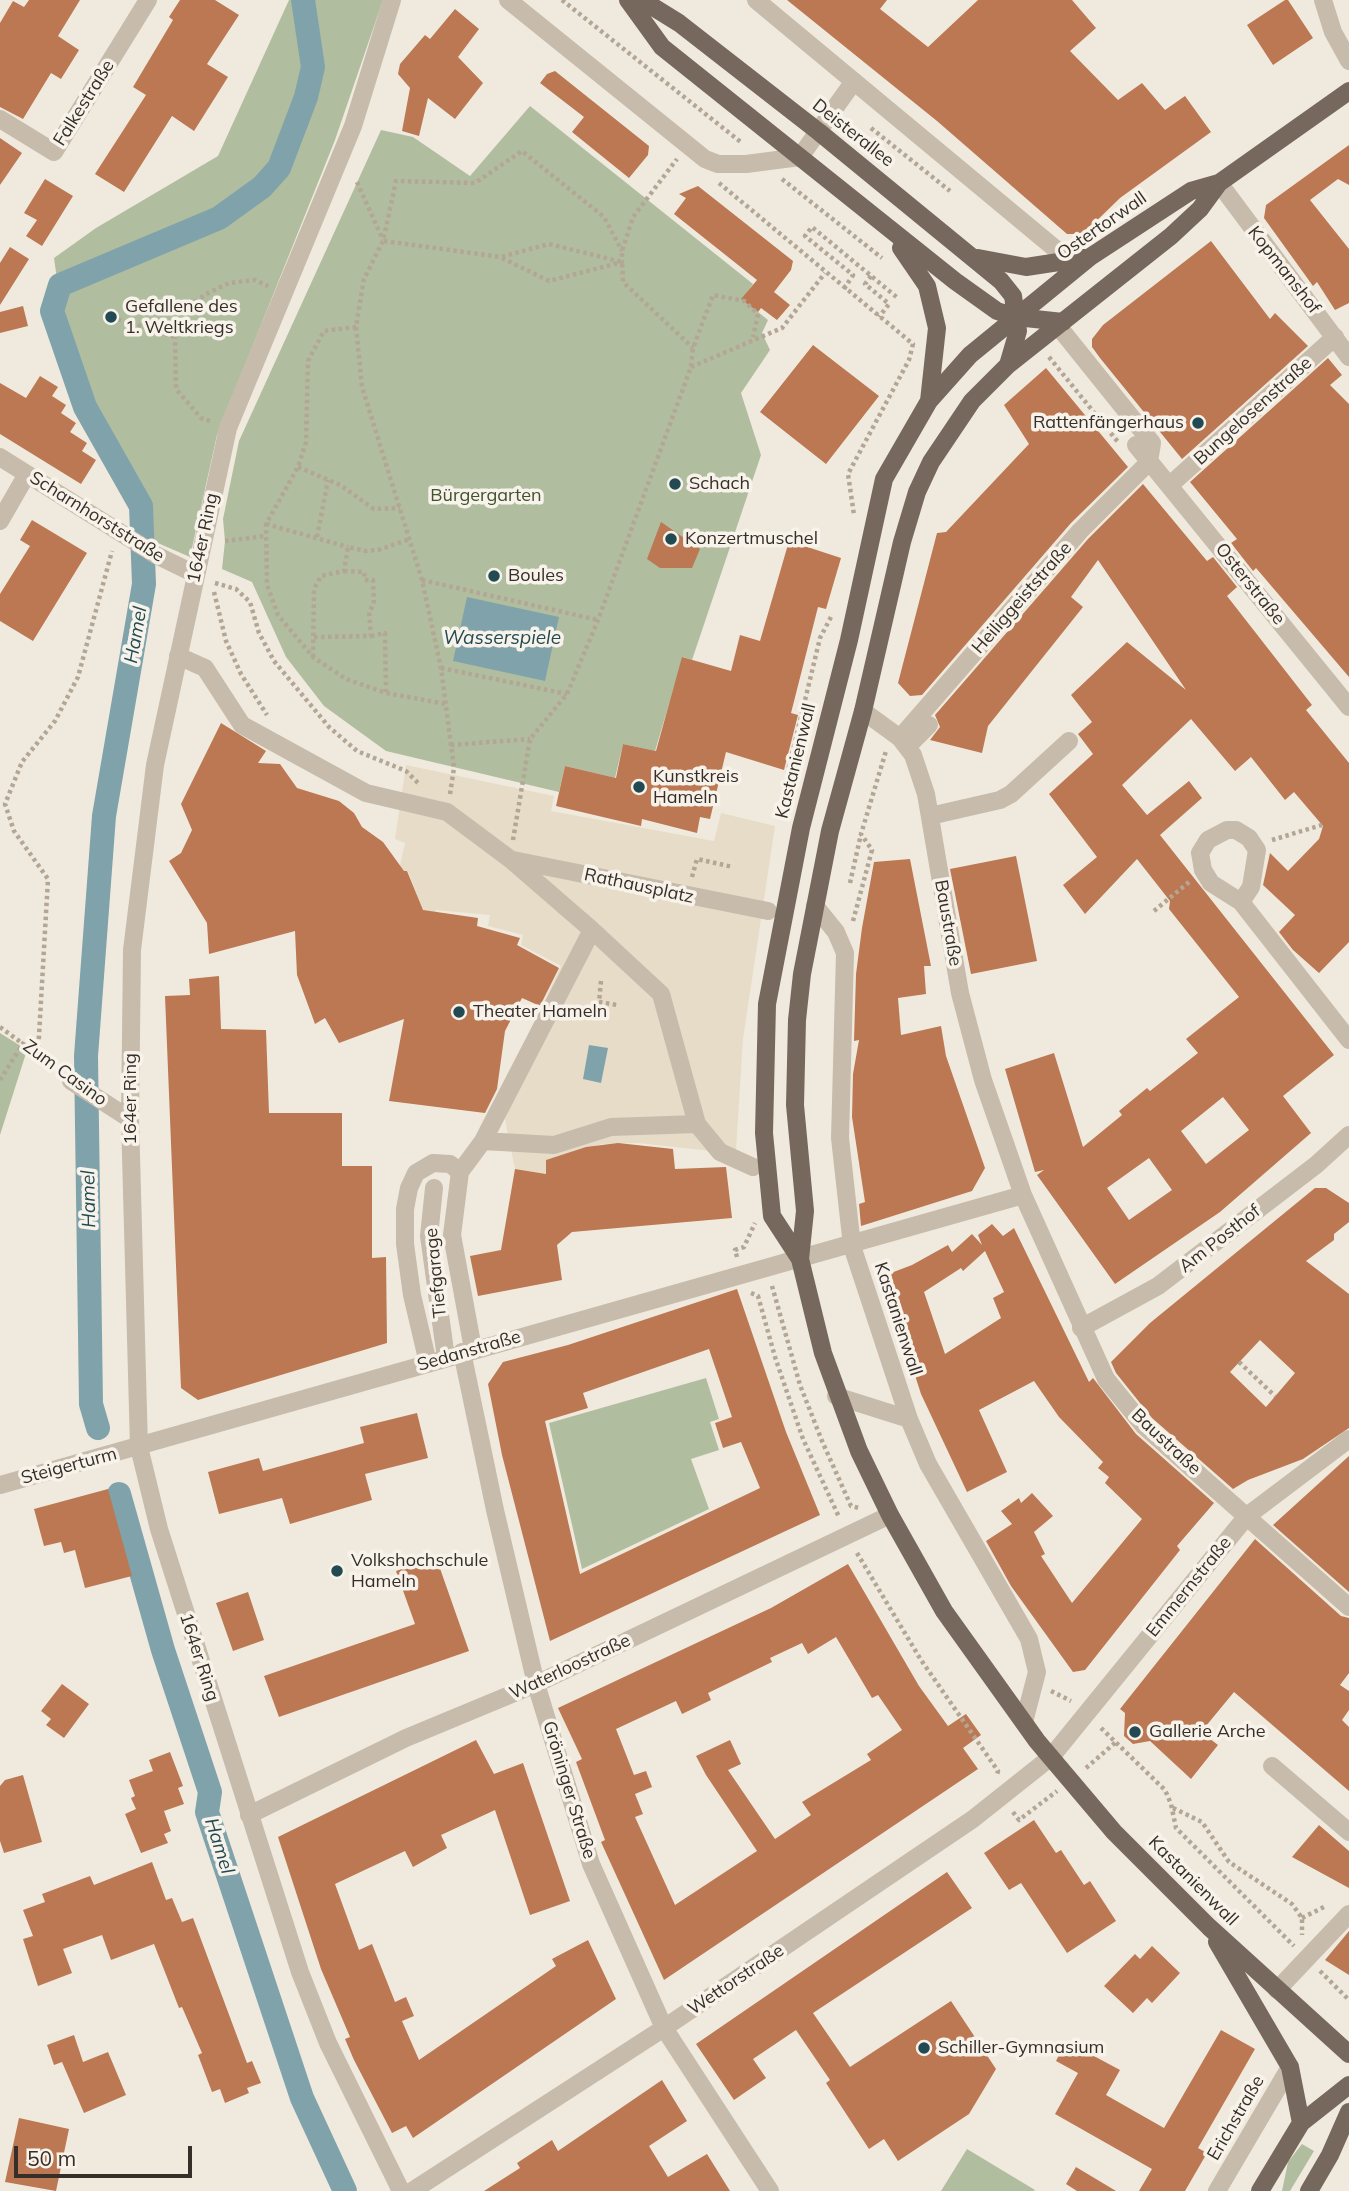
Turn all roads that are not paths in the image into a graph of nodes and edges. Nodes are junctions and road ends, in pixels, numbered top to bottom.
1 (148, 0) edge
2 (392, 0) edge
3 (508, 0) edge
4 (628, 0) edge
5 (642, 0) edge
6 (756, 0) edge
7 (1323, 0) edge
8 (1349, 61) edge
9 (854, 81) junction
10 (1349, 91) edge
11 (0, 119) edge
12 (820, 132) junction
13 (800, 158) junction
14 (1219, 183) junction
15 (873, 216) junction
16 (975, 257) junction
17 (1090, 257) junction
18 (1070, 261) junction
19 (1016, 317) junction
20 (1060, 324) junction
21 (1335, 337) junction
22 (1349, 356) edge
23 (1008, 365) junction
24 (929, 401) junction
25 (1136, 446) dead end
26 (0, 457) edge
27 (1149, 462) junction
28 (27, 474) junction
29 (1170, 485) junction
30 (0, 521) edge
31 (203, 578) junction
32 (178, 656) junction
33 (1349, 707) edge
34 (863, 710) junction
35 (929, 725) dead end
36 (900, 739) junction
37 (1069, 741) dead end
38 (930, 816) junction
39 (509, 859) junction
40 (1241, 902) junction
41 (815, 906) junction
42 (768, 911) dead end
43 (592, 930) junction
44 (1349, 1040) edge
45 (71, 1081) road end
46 (131, 1119) junction
47 (697, 1124) junction
48 (1349, 1135) edge
49 (483, 1141) junction
50 (753, 1167) dead end
51 (460, 1172) junction
52 (434, 1188) dead end
53 (1023, 1195) junction
54 (852, 1245) junction
55 (800, 1259) junction
56 (1081, 1328) junction
57 (460, 1353) junction
58 (428, 1363) junction
59 (836, 1395) junction
60 (909, 1419) junction
61 (1349, 1439) edge
62 (139, 1447) junction
63 (0, 1485) edge
64 (890, 1515) junction
65 (1247, 1516) junction
66 (1349, 1607) edge
67 (536, 1684) junction
68 (1024, 1722) junction
69 (1051, 1757) junction
70 (1272, 1766) dead end
71 (249, 1815) junction
72 (1349, 1832) edge
73 (1349, 1914) edge
74 (1209, 1927) junction
75 (1277, 1990) junction
76 (664, 2028) junction
77 (1349, 2054) edge
78 (1290, 2067) junction
79 (1349, 2085) edge
80 (1349, 2112) edge
81 (1301, 2123) junction
82 (401, 2191) edge
83 (412, 2191) edge
84 (770, 2191) edge
85 (1217, 2191) edge
86 (1260, 2191) edge
87 (1309, 2191) edge

1 - 11 street, Falkestraße
2 - 31 street, 164er Ring
3 - 13 street
4 - 13 main road
5 - 12 main road, Deisterallee
6 - 9 street
7 - 8 street
9 - 12 street
9 - 18 street
10 - 14 main road, Ostertorwall
12 - 13 street
12 - 16 main road, Deisterallee
13 - 15 main road
14 - 17 main road, Ostertorwall
14 - 20 main road, Ostertorwall
14 - 21 street, Kopmanshof
15 - 19 main road
15 - 24 main road
16 - 18 main road
16 - 19 main road, Deisterallee
17 - 18 main road
17 - 19 main road, Ostertorwall
19 - 20 main road
19 - 23 main road, Deisterallee
19 - 24 main road, Kastanienwall
20 - 23 main road, Kastanienwall
20 - 27 street
21 - 22 street, Kopmanshof
21 - 29 street, Bungelosenstraße
23 - 34 main road, Kastanienwall
24 - 55 main road, Kastanienwall
25 - 27 street, Osterstraße
26 - 28 street, Scharnhorststraße
27 - 29 street, Osterstraße
27 - 36 street, Heiliggeiststraße
28 - 30 street
28 - 31 street, Scharnhorststraße
29 - 33 street, Osterstraße
31 - 32 street, 164er Ring
32 - 39 street, Rathausplatz
32 - 46 street, 164er Ring
34 - 36 street, Baustraße
34 - 41 main road, Kastanienwall
35 - 36 street
36 - 38 street, Baustraße
37 - 38 street
38 - 53 street, Baustraße
39 - 42 street, Rathausplatz
39 - 43 street, Rathausplatz
40 - 40 street
40 - 44 street
41 - 54 street, Kastanienwall
41 - 55 main road, Kastanienwall
43 - 47 street, Rathausplatz
43 - 49 street
45 - 46 street, Zum Casino
46 - 62 street, 164er Ring
47 - 49 street
47 - 50 street, Rathausplatz
48 - 56 street, Am Posthof
49 - 51 street
51 - 57 street
51 - 58 street
52 - 57 street, Tiefgarage
53 - 54 street
53 - 56 street, Baustraße
54 - 55 street
54 - 60 street, Kastanienwall
55 - 57 street, Sedanstraße
55 - 59 main road, Kastanienwall
56 - 65 street, Baustraße
57 - 58 street, Sedanstraße
57 - 67 street, Gröninger Straße
58 - 62 street, Sedanstraße
59 - 60 street
59 - 64 main road, Kastanienwall
60 - 68 street, Kastanienwall
61 - 65 street, Emmernstraße
62 - 63 street, Steigerturm
62 - 71 street, 164er Ring
64 - 67 street, Waterloostraße
64 - 68 main road, Kastanienwall
65 - 66 street, Baustraße
65 - 69 street, Emmernstraße
67 - 71 street, Waterloostraße
67 - 76 street, Gröninger Straße
68 - 69 main road, Kastanienwall
69 - 74 main road, Kastanienwall
69 - 76 street, Wettorstraße
70 - 72 street
71 - 82 street, 164er Ring
73 - 75 street
74 - 75 main road, Kastanienwall
74 - 78 main road
75 - 77 main road, Kastanienwall
76 - 83 street, Wettorstraße
76 - 84 street, Gröninger Straße
78 - 81 main road
78 - 85 street, Erichstraße
79 - 81 main road
80 - 87 main road
81 - 86 main road

